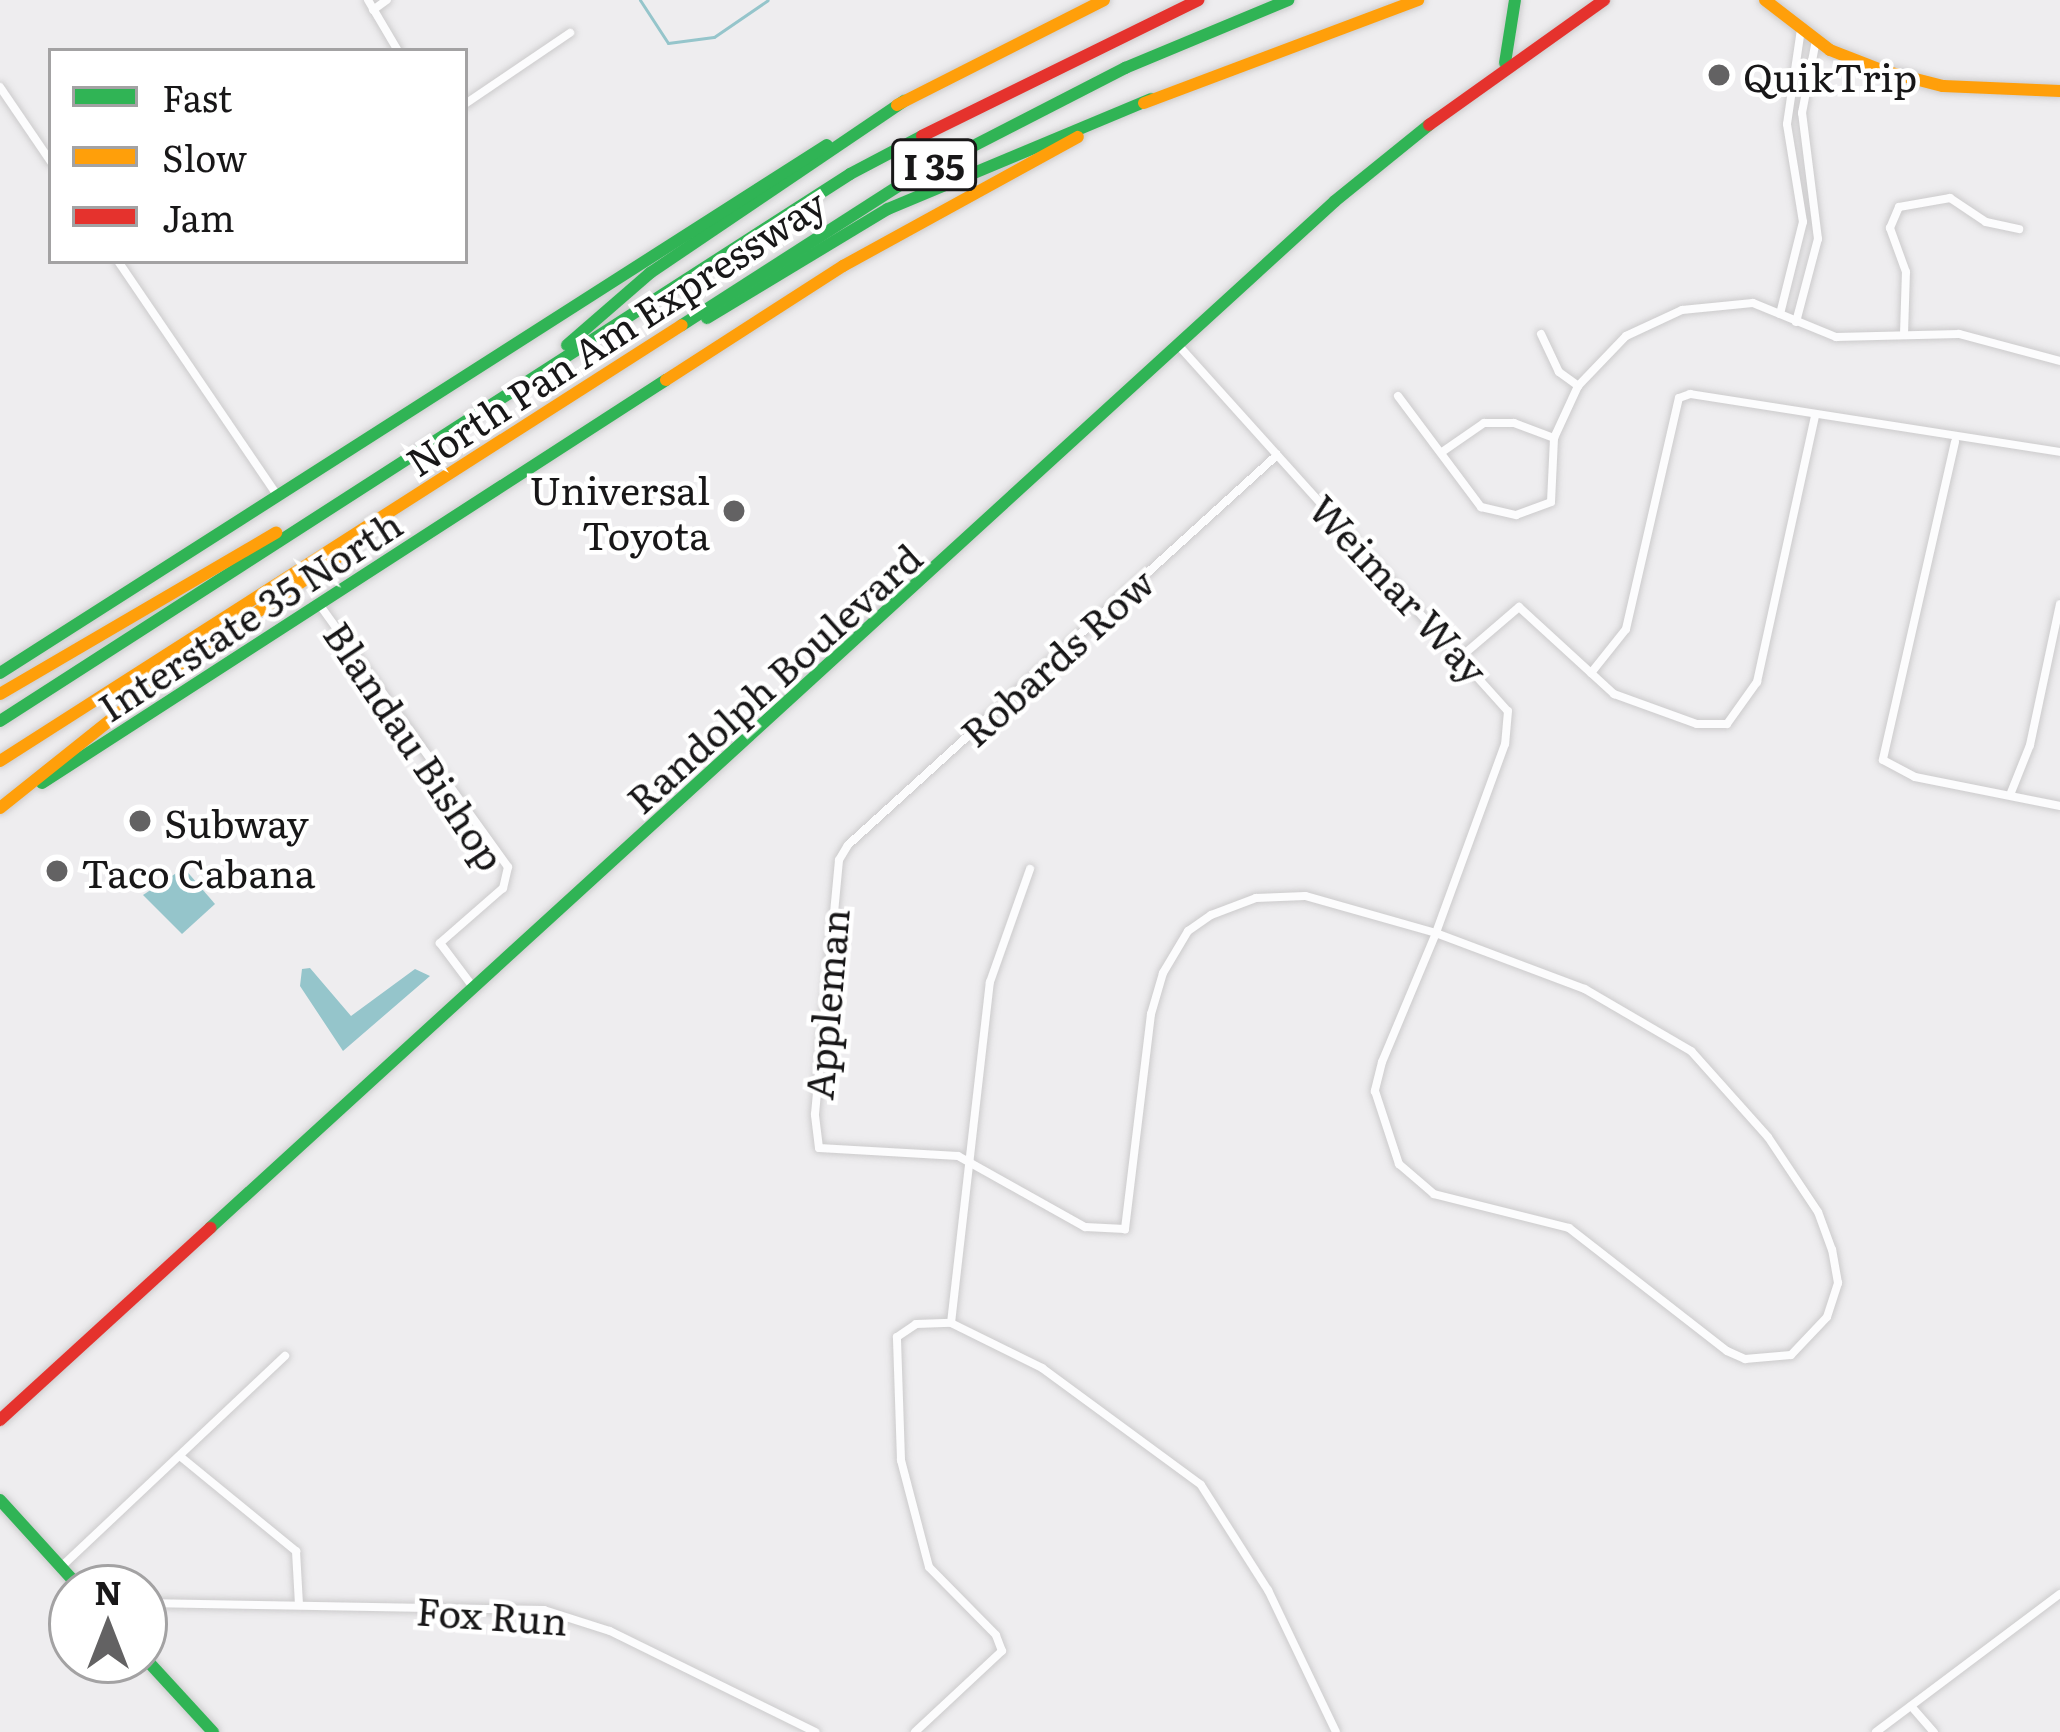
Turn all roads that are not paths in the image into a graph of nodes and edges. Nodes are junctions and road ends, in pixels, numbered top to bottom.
1 (387, 0) edge
2 (1104, 0) edge
3 (1198, 0) edge
4 (1288, 0) edge
5 (1418, 0) edge
6 (1515, 0) edge
7 (1604, 0) edge
8 (1765, 0) edge
9 (370, 5) edge
10 (1801, 29) junction
11 (570, 33) dead end
12 (1816, 40) junction
13 (396, 48) edge
14 (1505, 64) junction
15 (0, 87) edge
16 (2060, 91) edge
17 (1151, 99) junction
18 (904, 101) junction
19 (468, 102) edge
20 (48, 158) edge
21 (2019, 229) dead end
22 (120, 264) edge
23 (1780, 314) junction
24 (1796, 322) junction
25 (1541, 334) dead end
26 (1904, 334) junction
27 (1179, 346) junction
28 (2060, 361) edge
29 (604, 374) junction
30 (525, 382) junction
31 (1578, 386) junction
32 (1399, 396) dead end
33 (1815, 416) junction
34 (1554, 438) junction
35 (1955, 442) junction
36 (1442, 452) junction
37 (2060, 452) edge
38 (1276, 455) junction
39 (467, 464) junction
40 (384, 475) junction
41 (279, 498) junction
42 (320, 604) junction
43 (2060, 604) edge
44 (1463, 655) junction
45 (0, 673) edge
46 (1591, 673) junction
47 (0, 694) edge
48 (0, 721) edge
49 (0, 761) edge
50 (2010, 795) junction
51 (2060, 806) edge
52 (0, 809) edge
53 (839, 860) joint
54 (1030, 869) dead end
55 (1436, 933) junction
56 (474, 988) junction
57 (972, 1159) junction
58 (952, 1323) junction
59 (285, 1356) dead end
60 (0, 1420) edge
61 (181, 1457) junction
62 (0, 1500) edge
63 (58, 1564) edge
64 (66, 1564) edge
65 (2060, 1594) edge
66 (168, 1603) edge
67 (299, 1605) junction
68 (166, 1684) edge
69 (1911, 1706) junction
70 (203, 1728) edge
71 (809, 1730) edge
72 (915, 1732) edge
73 (1336, 1732) edge
74 (1876, 1732) edge
75 (1934, 1732) edge

1 - 9 street
2 - 18 main road, Interstate 35 North
3 - 30 main road, North Pan Am Expressway / I 35
4 - 29 main road, North Pan Am Expressway / I 35
5 - 17 main road, Interstate 35 North
6 - 14 main road
7 - 14 main road, Randolph Boulevard
8 - 10 main road
9 - 13 street
10 - 12 main road
10 - 23 street
11 - 19 street
12 - 16 main road
12 - 24 street
14 - 27 main road, Randolph Boulevard
15 - 20 street
17 - 29 main road
17 - 42 main road, Interstate 35 North
18 - 30 main road
18 - 41 main road, Interstate 35 North
21 - 26 street
22 - 41 street
23 - 24 street
23 - 31 street
24 - 26 street
25 - 31 street
26 - 28 street
27 - 38 street, Weimar Way
27 - 56 main road, Randolph Boulevard
29 - 39 main road, North Pan Am Expressway / I 35
30 - 40 main road, North Pan Am Expressway / I 35
31 - 34 street
32 - 36 street
33 - 35 street
33 - 46 street
33 - 46 street
34 - 36 street
34 - 36 street
35 - 37 street
35 - 50 street
38 - 44 street, Weimar Way
38 - 53 street, Robards Row
39 - 49 main road, North Pan Am Expressway / I 35
39 - 52 main road
40 - 47 main road
40 - 48 main road, North Pan Am Expressway / I 35
41 - 45 main road, Interstate 35 North
42 - 52 main road, Interstate 35 North
42 - 56 street, Blandau Bishop
43 - 50 street
44 - 46 street
44 - 55 street, Weimar Way
50 - 51 street
53 - 57 street, Appleman
54 - 57 street
55 - 55 street
55 - 57 street
56 - 60 main road, Randolph Boulevard
57 - 58 street
58 - 72 street
58 - 73 street
59 - 61 street
61 - 64 street
61 - 67 street
62 - 63 main road
65 - 69 street
66 - 67 street, Fox Run
67 - 71 street, Fox Run
68 - 70 main road
69 - 74 street
69 - 75 street

